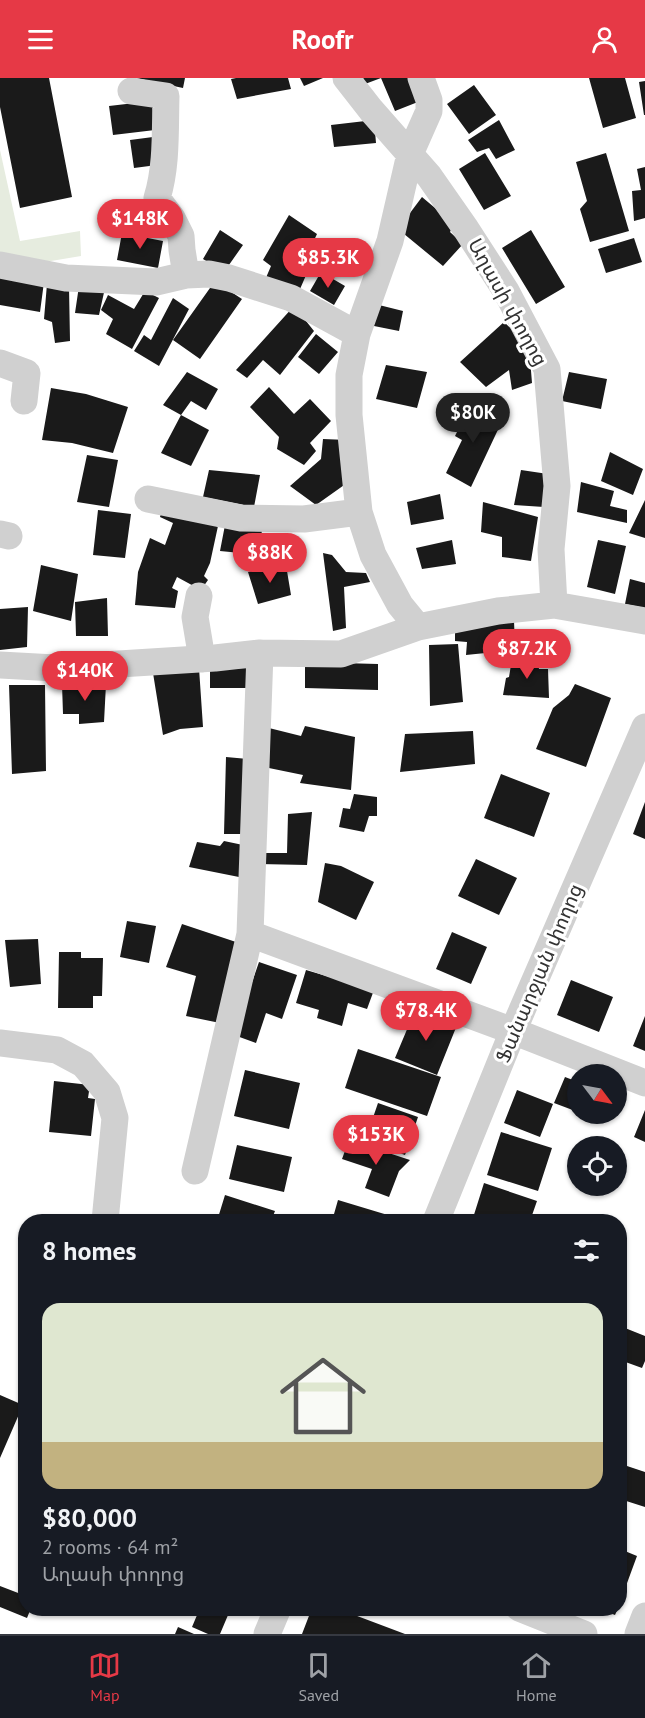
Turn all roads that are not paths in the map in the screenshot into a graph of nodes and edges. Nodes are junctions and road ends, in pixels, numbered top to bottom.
1 (346, 78) edge
2 (421, 78) edge
3 (132, 91) dead end
4 (410, 154) junction
5 (0, 265) edge
6 (186, 275) junction
7 (357, 334) junction
8 (0, 363) edge
9 (24, 401) dead end
10 (148, 499) dead end
11 (359, 512) junction
12 (199, 596) dead end
13 (554, 605) junction
14 (645, 621) edge
15 (418, 627) junction
16 (260, 652) junction
17 (202, 659) junction
18 (0, 665) edge
19 (645, 727) edge
20 (636, 773) edge
21 (250, 934) junction
22 (513, 1031) junction
23 (0, 1043) edge
24 (645, 1083) edge
25 (195, 1171) dead end
26 (106, 1214) edge
27 (439, 1214) edge
28 (275, 1616) edge
29 (539, 1616) edge
30 (645, 1616) edge
31 (267, 1634) edge
32 (584, 1634) edge
33 (638, 1634) edge

1 - 4 street, Աղասի փողոց
2 - 4 street
3 - 6 street
4 - 7 street
4 - 13 street, Աղասի փողոց
5 - 6 street
6 - 7 street
7 - 11 street
8 - 9 street
10 - 11 street
11 - 15 street
12 - 17 street
13 - 14 street
13 - 15 street
15 - 16 street
16 - 17 street
16 - 21 street
17 - 18 street
19 - 20 street, Ֆանարջյան փողոց
20 - 22 street, Ֆանարջյան փողոց
21 - 22 street
21 - 25 street
22 - 24 street
22 - 27 street, Ֆանարջյան փողոց
23 - 26 street
28 - 31 street
29 - 32 street
30 - 33 street

